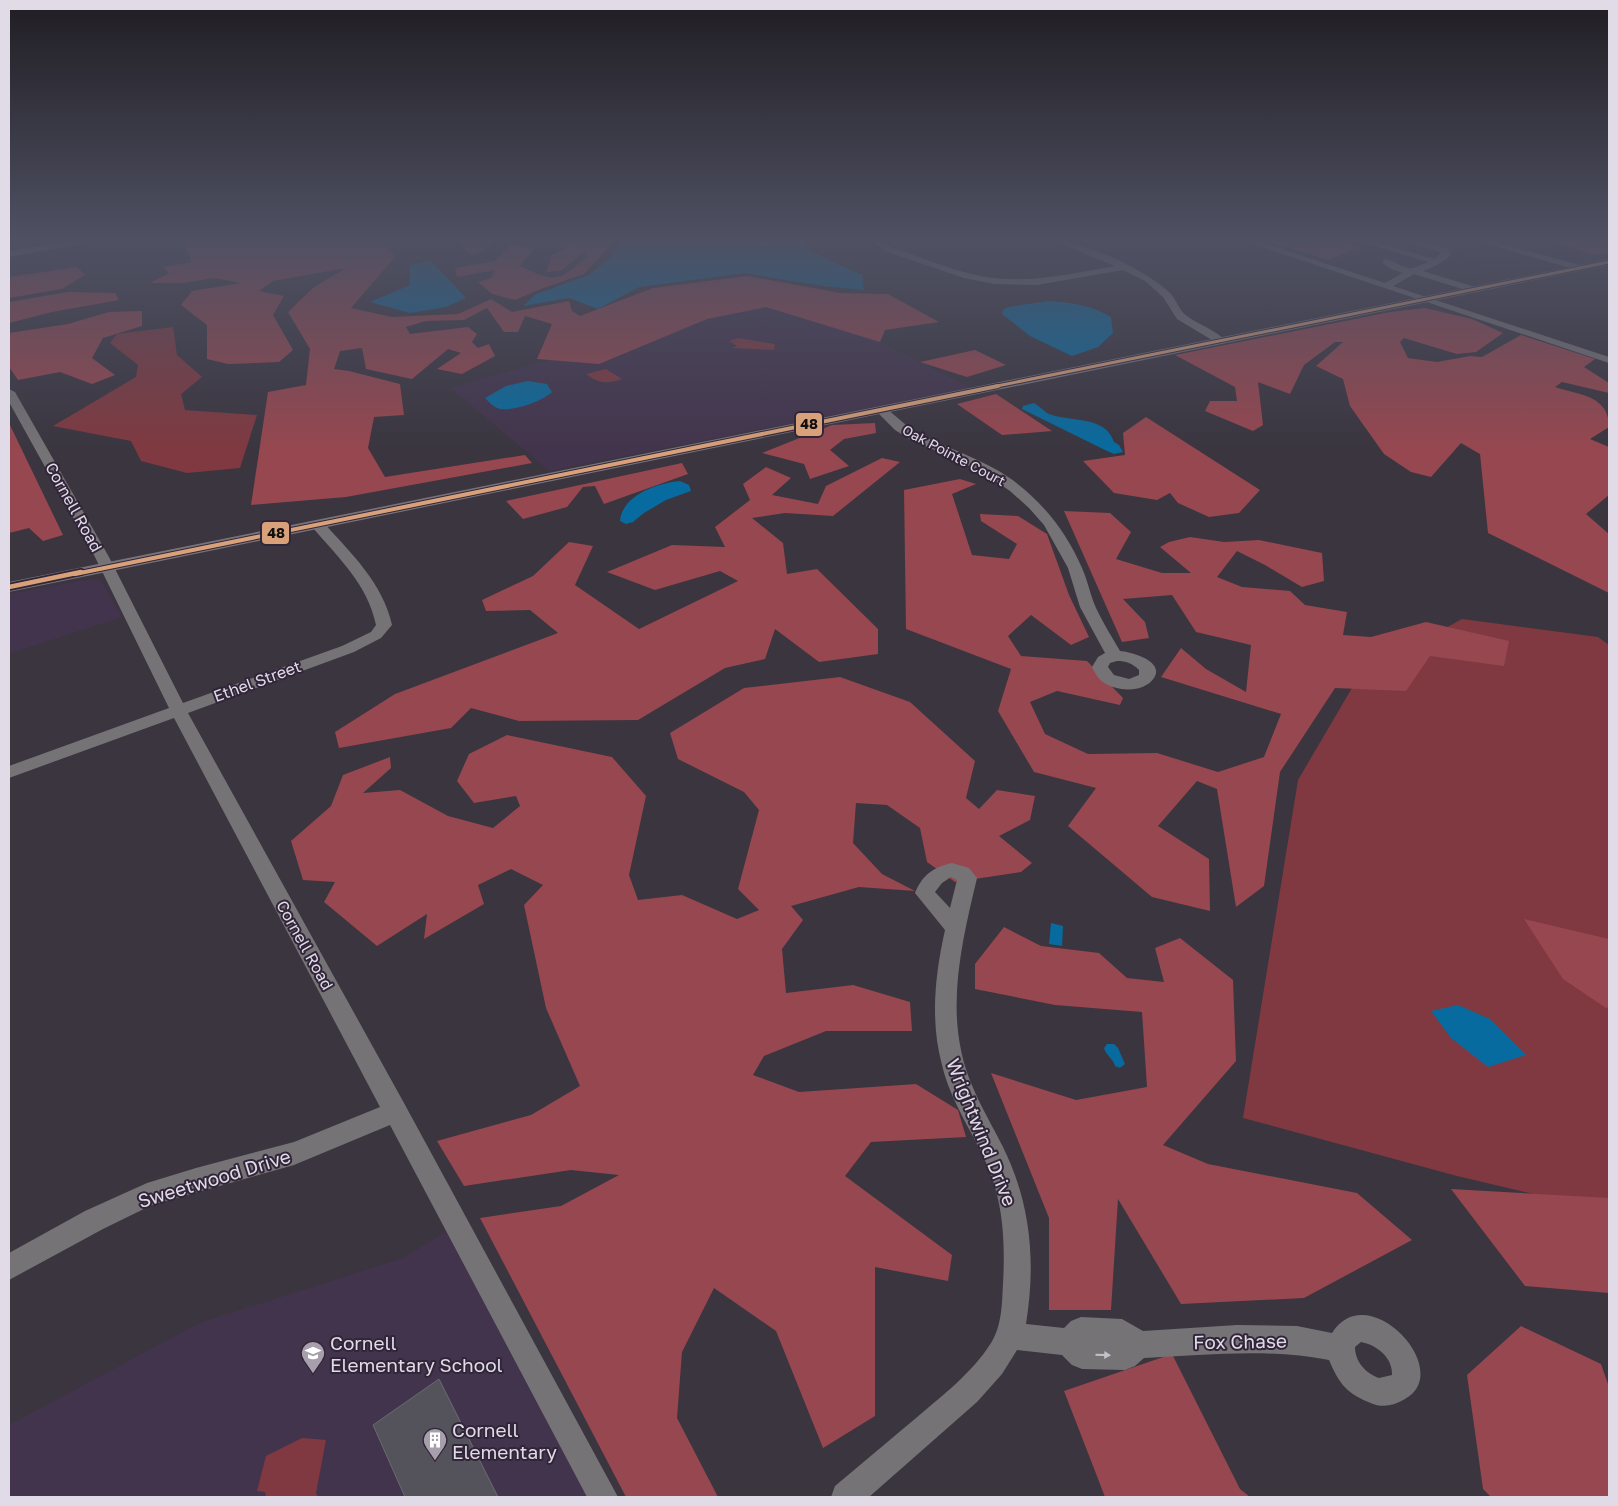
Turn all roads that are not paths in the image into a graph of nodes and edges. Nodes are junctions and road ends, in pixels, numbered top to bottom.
1 (1178, 311) edge
2 (1369, 311) edge
3 (1460, 311) edge
4 (1221, 341) junction
5 (1609, 360) edge
6 (9, 392) edge
7 (880, 410) junction
8 (317, 524) junction
9 (106, 568) junction
10 (9, 588) edge
11 (1115, 656) dead end
12 (178, 709) junction
13 (9, 772) edge
14 (955, 928) dead end
15 (396, 1111) junction
16 (9, 1268) edge
17 (1010, 1336) junction
18 (1341, 1348) dead end
19 (603, 1497) edge
20 (846, 1497) edge

1 - 4 street
2 - 4 main road
3 - 5 street
4 - 7 main road
6 - 9 street, Cornell Road
7 - 8 main road
7 - 11 street, Oak Pointe Court
8 - 9 main road
8 - 12 street, Ethel Street
9 - 10 main road
9 - 12 street, Cornell Road
12 - 13 street, Ethel Street
12 - 15 street, Cornell Road
14 - 17 street, Wrightwind Drive
15 - 16 street, Sweetwood Drive
15 - 19 street, Cornell Road
17 - 18 street, Fox Chase
17 - 20 street

